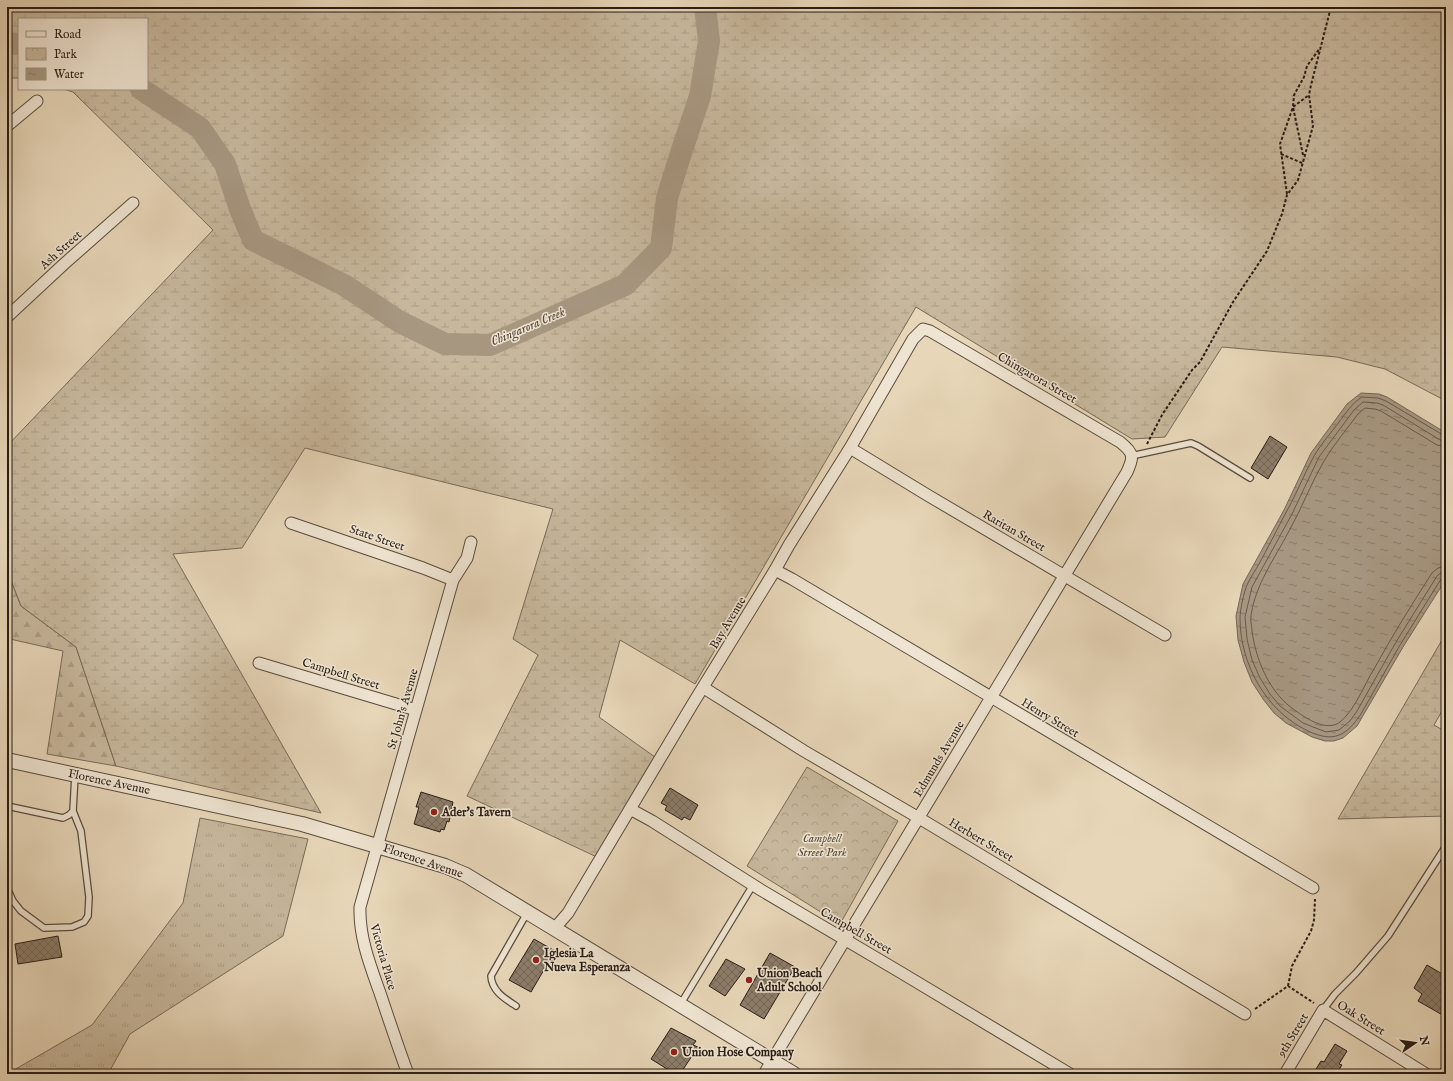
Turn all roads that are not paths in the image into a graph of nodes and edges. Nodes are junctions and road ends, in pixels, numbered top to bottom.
1 (37, 101) dead end
2 (7, 126) edge
3 (133, 203) dead end
4 (7, 317) edge
5 (923, 329) joint
6 (850, 448) junction
7 (1137, 455) junction
8 (1250, 478) dead end
9 (292, 523) dead end
10 (471, 542) dead end
11 (775, 570) junction
12 (1064, 576) junction
13 (453, 580) junction
14 (1164, 635) dead end
15 (259, 663) dead end
16 (704, 688) junction
17 (990, 698) junction
18 (416, 710) junction
19 (7, 760) edge
20 (76, 775) junction
21 (7, 806) edge
22 (630, 810) junction
23 (73, 811) junction
24 (919, 818) junction
25 (377, 846) junction
26 (1446, 846) edge
27 (753, 885) junction
28 (7, 888) edge
29 (1312, 888) road end
30 (527, 912) junction
31 (554, 929) junction
32 (845, 940) junction
33 (680, 1005) junction
34 (516, 1006) dead end
35 (1323, 1010) junction
36 (1245, 1014) road end
37 (772, 1061) junction
38 (1446, 1067) edge
39 (408, 1074) edge
40 (764, 1074) edge
41 (794, 1074) edge
42 (1070, 1074) edge
43 (1285, 1074) edge
44 (1426, 1074) edge
45 (1442, 1074) edge

1 - 2 street
3 - 4 street, Ash Street
5 - 6 street, Bay Avenue
5 - 7 street, Chingarora Street
6 - 11 street, Bay Avenue
6 - 12 street, Raritan Street
7 - 8 lane
7 - 12 street, Edmunds Avenue
9 - 13 street, State Street
10 - 13 street, St John's Avenue
11 - 16 street, Bay Avenue
11 - 17 street, Henry Street
12 - 14 street, Raritan Street
12 - 17 street, Edmunds Avenue
13 - 18 street, St John's Avenue
15 - 18 street, Campbell Street
16 - 22 street, Bay Avenue
16 - 24 street, Herbert Street
17 - 24 street, Edmunds Avenue
17 - 29 street, Henry Street
18 - 25 street, St John's Avenue
19 - 20 street, Florence Avenue
20 - 23 lane
20 - 25 street, Florence Avenue
21 - 23 lane
22 - 27 street, Campbell Street
22 - 31 street, Bay Avenue
23 - 28 lane
24 - 32 street, Edmunds Avenue
24 - 36 street, Herbert Street
25 - 30 street, Florence Avenue
25 - 39 street, Victoria Place
26 - 35 lane
27 - 32 street, Campbell Street
27 - 33 lane
30 - 31 street, Florence Avenue
30 - 34 lane
31 - 33 street, Florence Avenue
32 - 37 street, Edmunds Avenue
32 - 42 street, Campbell Street
33 - 37 street, Florence Avenue
35 - 43 street, 9th Street
35 - 44 street, Oak Street
37 - 40 street, Edmunds Avenue
37 - 41 street, Florence Avenue
38 - 45 lane

